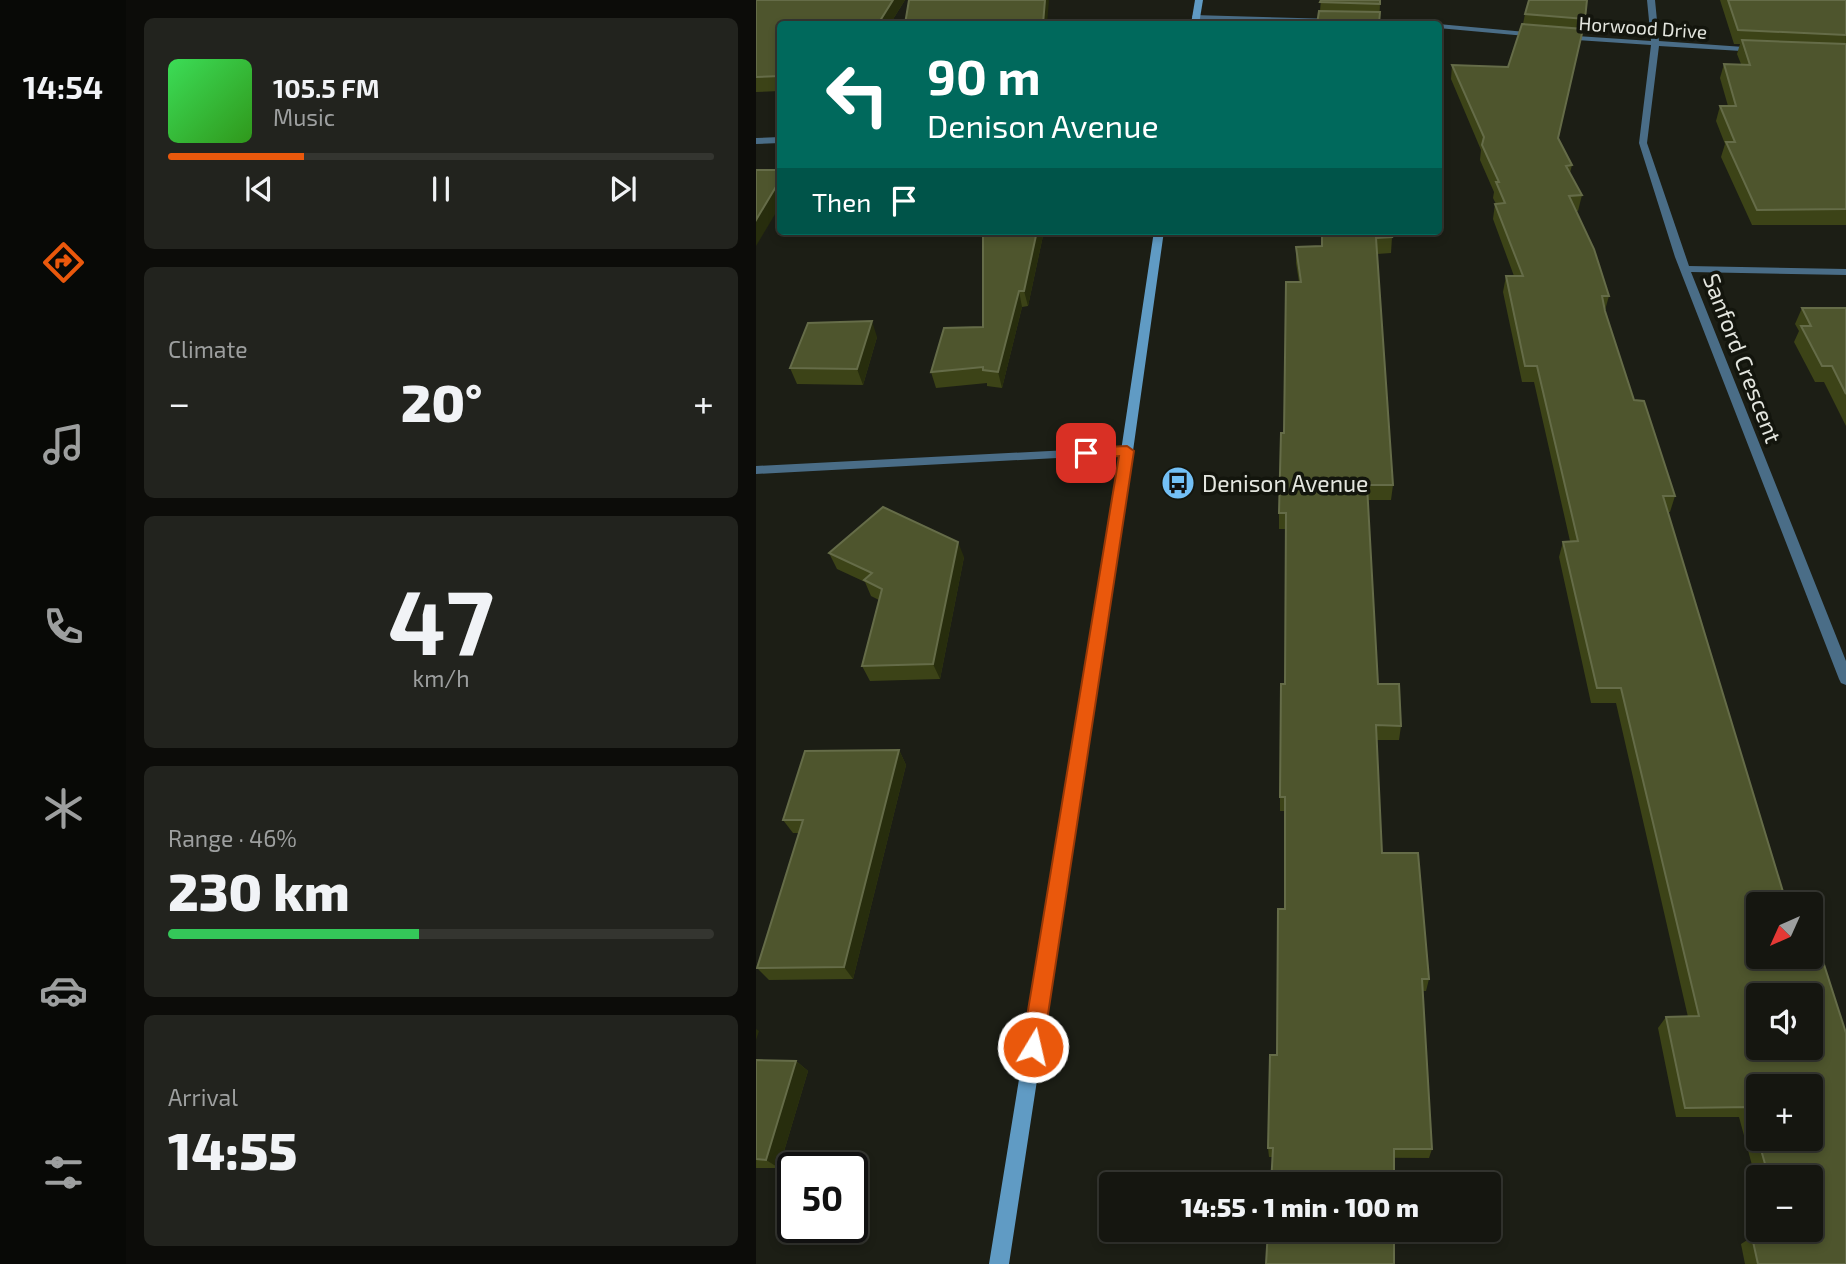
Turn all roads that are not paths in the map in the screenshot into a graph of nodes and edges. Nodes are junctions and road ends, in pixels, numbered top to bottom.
1 (1199, 0) edge
2 (1651, 0) edge
3 (1196, 21) edge
4 (1442, 26) edge
5 (1655, 45) junction
6 (1764, 50) edge
7 (777, 140) edge
8 (756, 141) edge
9 (1158, 235) edge
10 (1685, 269) junction
11 (1846, 272) edge
12 (1127, 451) junction
13 (756, 470) edge
14 (1846, 678) edge
15 (999, 1264) edge

1 - 3 main road
2 - 5 street, Sanford Crescent
4 - 5 street, Horwood Drive
5 - 6 street, Horwood Drive
5 - 10 street, Sanford Crescent
7 - 8 street
9 - 12 main road
10 - 11 street
10 - 14 street, Sanford Crescent
12 - 13 street
12 - 15 main road

